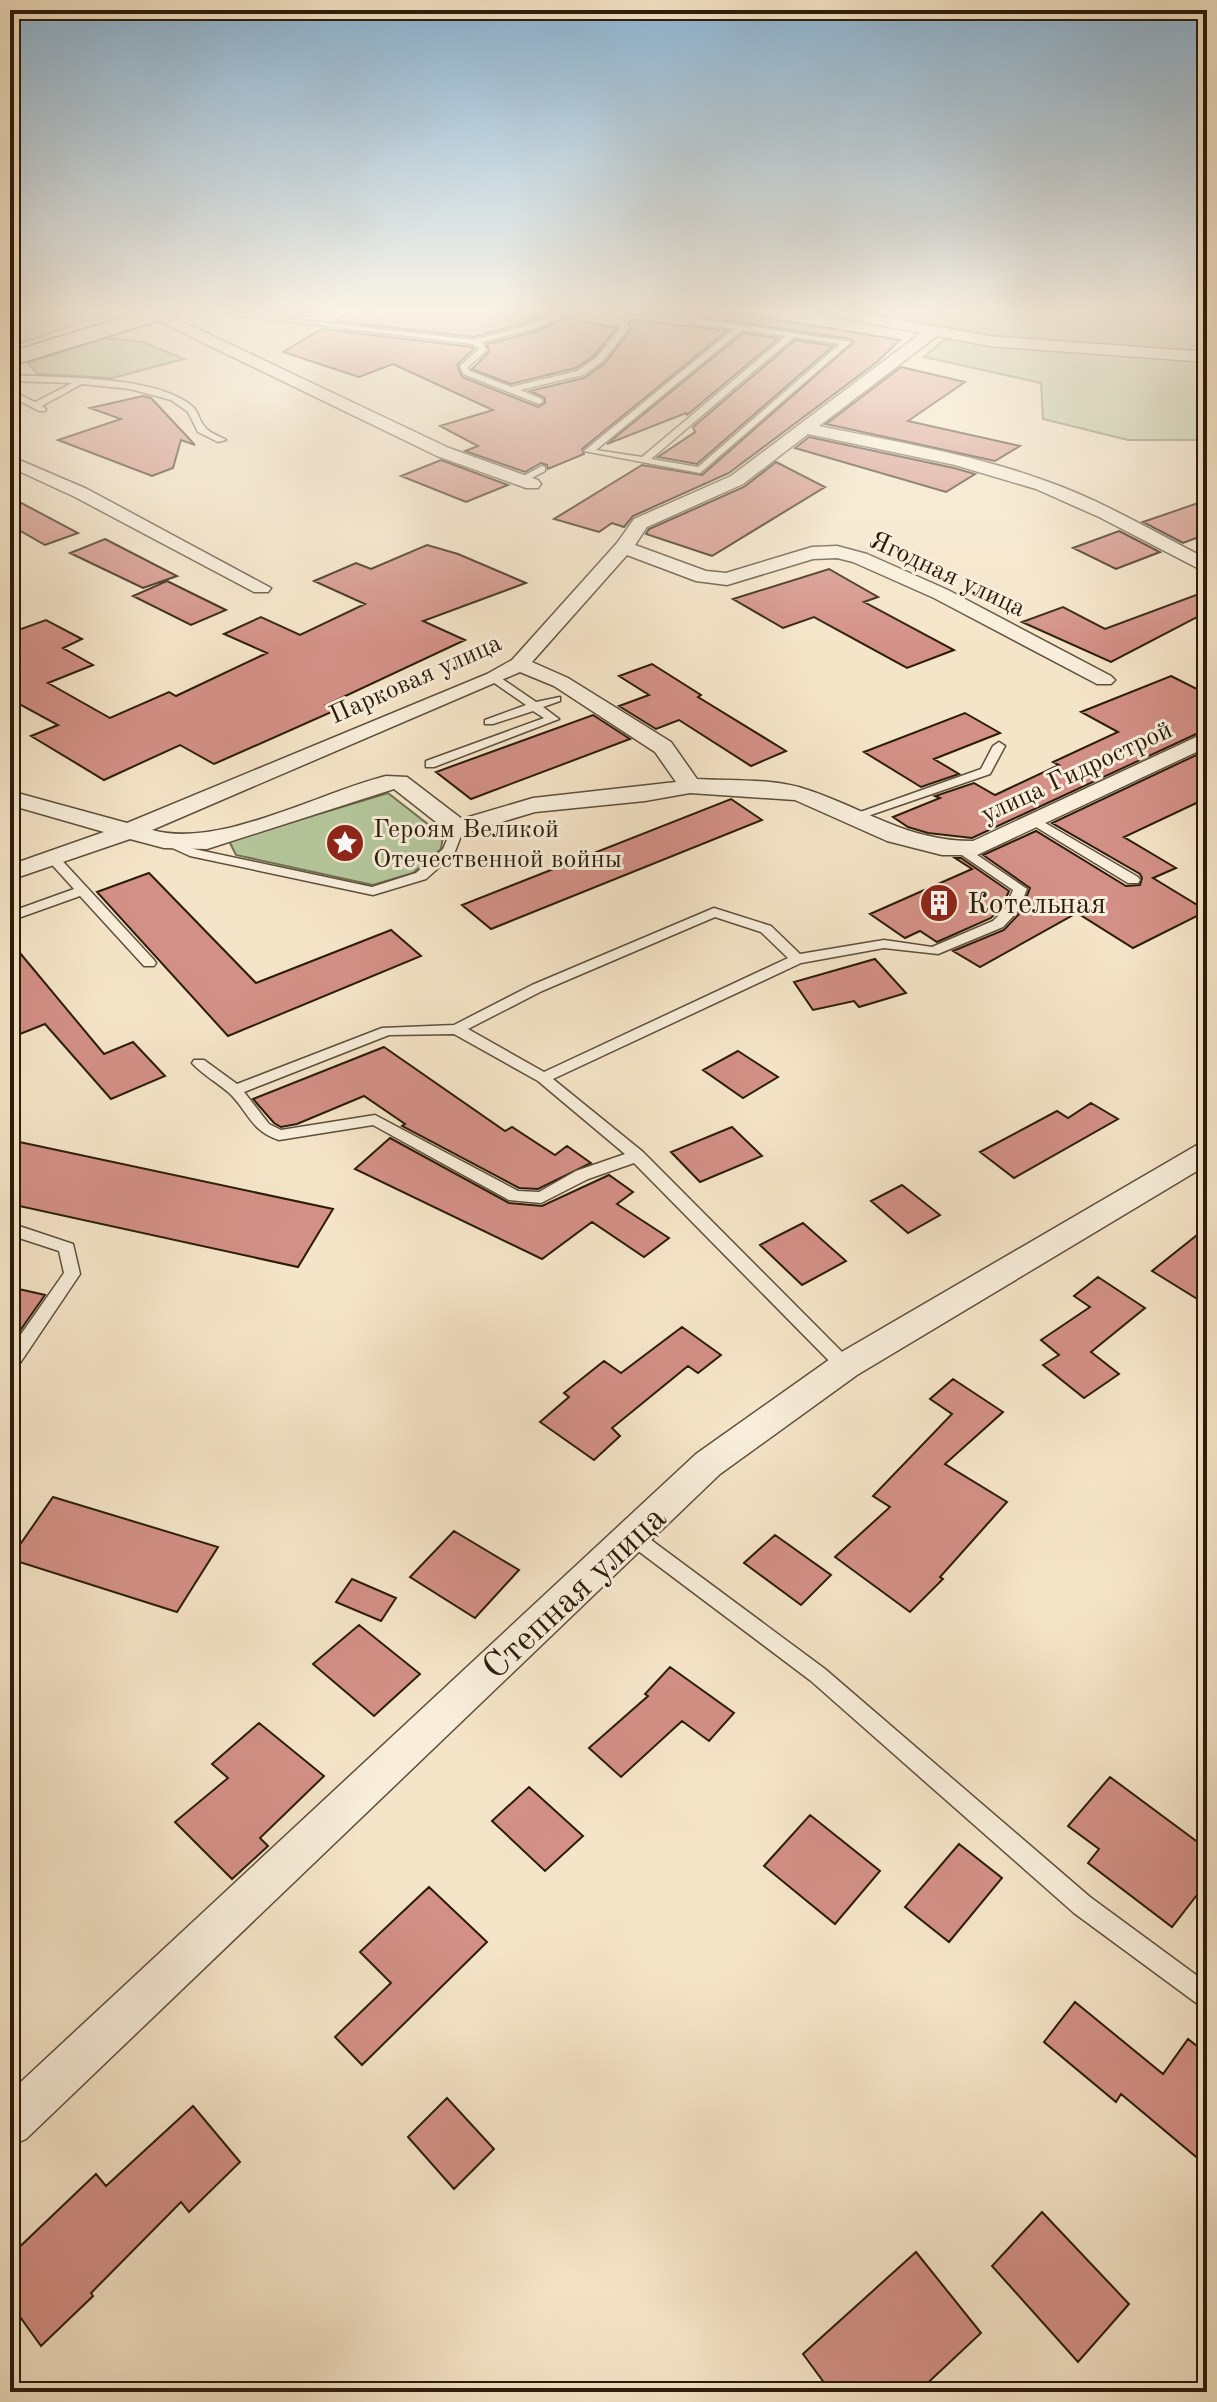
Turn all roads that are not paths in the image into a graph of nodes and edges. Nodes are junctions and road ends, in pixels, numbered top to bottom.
1 (198, 422) edge
2 (383, 422) edge
3 (624, 422) edge
4 (689, 422) edge
5 (755, 422) edge
6 (817, 422) edge
7 (808, 429) junction
8 (221, 440) dead end
9 (10, 461) edge
10 (643, 461) junction
11 (532, 478) dead end
12 (624, 547) junction
13 (1207, 567) edge
14 (261, 588) dead end
15 (519, 664) junction
16 (494, 678) junction
17 (1104, 680) dead end
18 (556, 699) dead end
19 (534, 706) junction
20 (489, 722) dead end
21 (1207, 739) edge
22 (999, 746) dead end
23 (430, 764) dead end
24 (690, 786) junction
25 (10, 798) edge
26 (855, 816) junction
27 (1035, 821) junction
28 (458, 828) junction
29 (132, 830) junction
30 (164, 841) junction
31 (961, 848) junction
32 (51, 857) junction
33 (10, 873) edge
34 (1133, 880) dead end
35 (82, 891) junction
36 (10, 917) edge
37 (797, 959) junction
38 (149, 963) dead end
39 (457, 1029) junction
40 (199, 1063) dead end
41 (543, 1078) junction
42 (235, 1090) junction
43 (1207, 1152) edge
44 (637, 1156) junction
45 (10, 1229) edge
46 (10, 1364) edge
47 (845, 1366) junction
48 (632, 1536) junction
49 (1207, 1997) edge
50 (10, 2123) edge

1 - 8 lane
2 - 11 street
3 - 10 lane
4 - 10 lane
5 - 10 lane
6 - 7 street, Парковая улица
7 - 12 street, Парковая улица
7 - 13 street
9 - 14 street
12 - 15 street, Парковая улица
12 - 17 street, Ягодная улица
15 - 16 street, Парковая улица
15 - 24 street
16 - 19 lane
16 - 29 street, Парковая улица
18 - 19 lane
19 - 20 lane
19 - 23 lane
21 - 27 street, улица Гидрострой
22 - 26 lane
24 - 26 street, улица Гидрострой
24 - 28 street, улица Гидрострой
25 - 29 street
26 - 31 street, улица Гидрострой
27 - 31 street, улица Гидрострой
27 - 34 lane
28 - 30 street
28 - 30 lane
29 - 30 street
29 - 32 street, Парковая улица
31 - 37 lane
32 - 33 street, Парковая улица
32 - 35 lane
35 - 36 lane
35 - 38 lane
37 - 39 lane
37 - 41 lane
39 - 41 lane
39 - 42 lane
40 - 42 lane
41 - 44 lane
42 - 44 lane
43 - 47 street, Степная улица
44 - 47 lane
45 - 46 lane
47 - 48 street, Степная улица
48 - 49 lane
48 - 50 street, Степная улица

